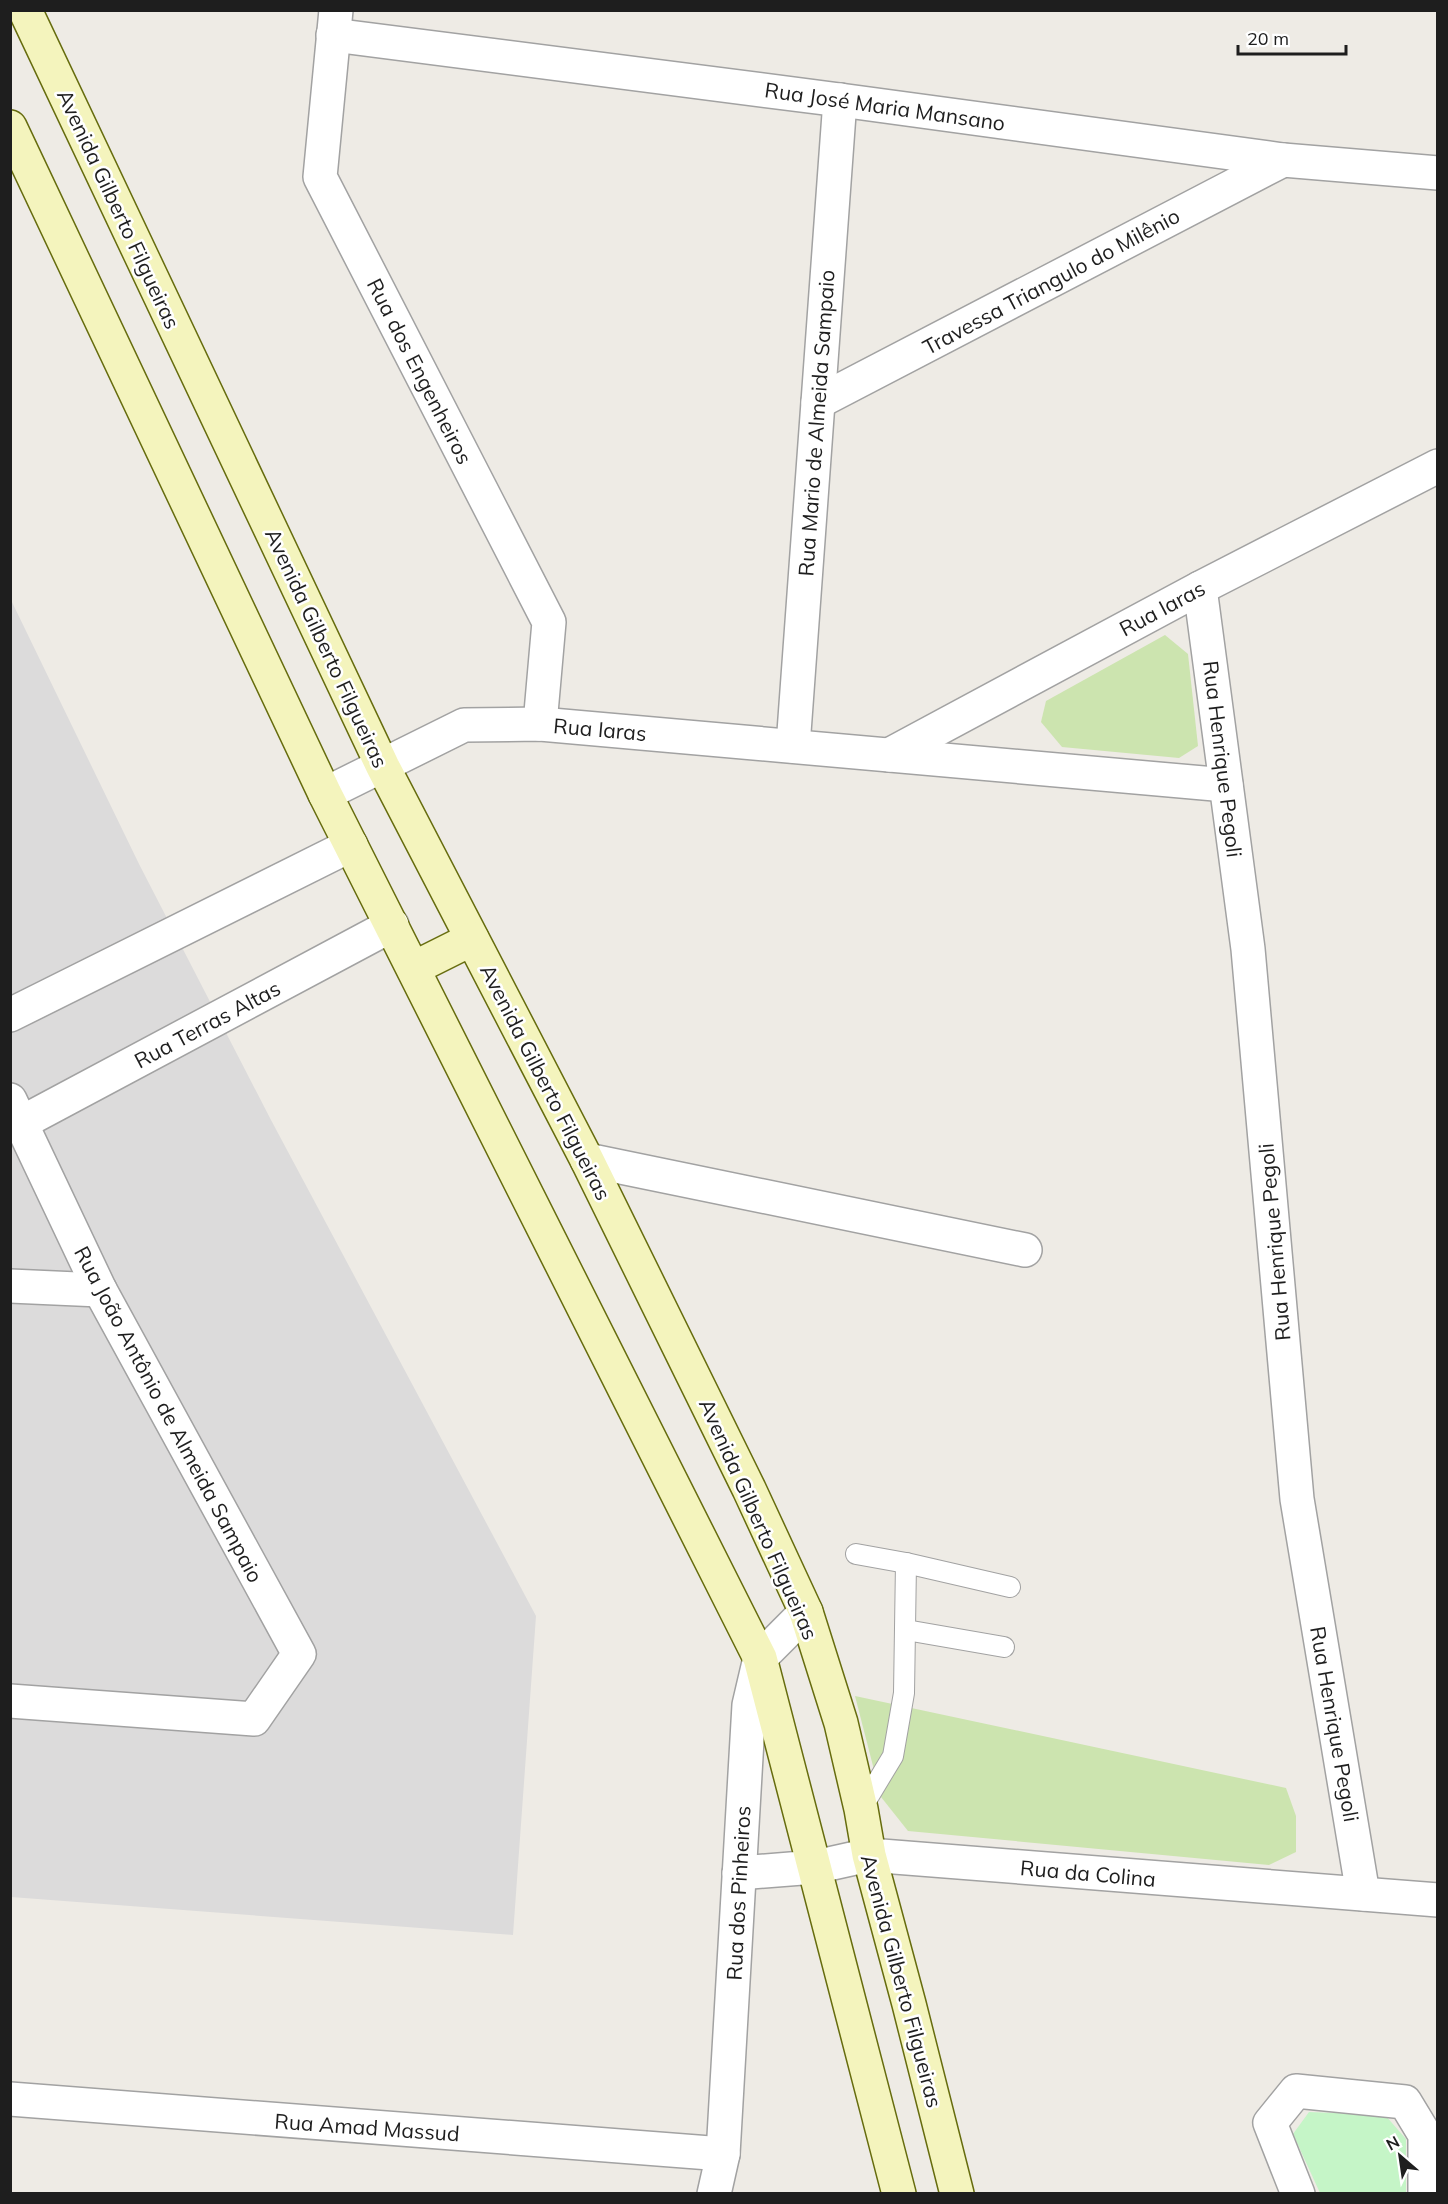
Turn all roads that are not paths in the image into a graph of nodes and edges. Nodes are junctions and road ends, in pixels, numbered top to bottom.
1 (25, 10) edge
2 (335, 23) edge
3 (840, 100) junction
4 (10, 127) edge
5 (1283, 160) junction
6 (1437, 173) edge
7 (818, 402) junction
8 (1437, 466) edge
9 (1200, 588) junction
10 (540, 724) junction
11 (793, 746) junction
12 (889, 755) junction
13 (383, 767) junction
14 (1226, 785) junction
15 (325, 794) junction
16 (351, 845) junction
17 (392, 925) junction
18 (472, 939) junction
19 (414, 968) junction
20 (10, 1015) edge
21 (16, 1111) edge
22 (587, 1160) junction
23 (1025, 1250) dead end
24 (10, 1286) edge
25 (100, 1290) junction
26 (856, 1554) dead end
27 (906, 1563) junction
28 (1010, 1587) dead end
29 (806, 1612) junction
30 (906, 1630) junction
31 (1004, 1647) dead end
32 (760, 1658) junction
33 (10, 1701) edge
34 (861, 1809) junction
35 (869, 1855) junction
36 (815, 1866) junction
37 (739, 1873) junction
38 (1363, 1894) junction
39 (1437, 1900) edge
40 (10, 2099) edge
41 (723, 2154) junction
42 (714, 2193) edge
43 (899, 2193) edge
44 (957, 2193) edge
45 (1298, 2193) edge
46 (1425, 2193) edge

1 - 13 main road, Avenida Gilberto Filgueiras
2 - 3 street, Rua José Maria Mansano
2 - 10 street, Rua dos Engenheiros
3 - 5 street, Rua José Maria Mansano
3 - 7 street, Rua Mario de Almeida Sampaio
4 - 15 main road
5 - 6 street, Rua José Maria Mansano
5 - 7 street, Travessa Triangulo do Milênio
7 - 11 street, Rua Mario de Almeida Sampaio
8 - 9 street, Rua Iaras
9 - 12 street, Rua Iaras
9 - 14 street, Rua Henrique Pegoli
10 - 11 street, Rua Iaras
10 - 13 street, Rua Iaras
11 - 12 street, Rua Iaras
12 - 14 street, Rua Iaras
13 - 15 street, Rua Iaras
13 - 18 main road, Avenida Gilberto Filgueiras
14 - 38 street, Rua Henrique Pegoli
15 - 16 main road
16 - 17 main road
16 - 20 street
17 - 19 main road
17 - 21 street, Rua Terras Altas
18 - 19 main road
18 - 22 main road, Avenida Gilberto Filgueiras
19 - 32 main road
21 - 25 street, Rua João Antônio de Almeida Sampaio
22 - 23 street
22 - 29 main road, Avenida Gilberto Filgueiras
24 - 25 street
25 - 33 street, Rua João Antônio de Almeida Sampaio
26 - 27 lane
27 - 28 lane
27 - 30 lane
29 - 32 street
29 - 34 main road, Avenida Gilberto Filgueiras
30 - 31 lane
30 - 34 lane
32 - 36 main road
32 - 37 street, Rua dos Pinheiros
34 - 35 main road, Avenida Gilberto Filgueiras
35 - 36 street, Rua da Colina
35 - 38 street, Rua da Colina
35 - 44 main road, Avenida Gilberto Filgueiras
36 - 37 street, Rua da Colina
36 - 43 main road
37 - 41 street, Rua dos Pinheiros
38 - 39 street, Rua da Colina
40 - 41 street, Rua Amad Massud
41 - 42 street, Rua dos Pinheiros
45 - 46 street

